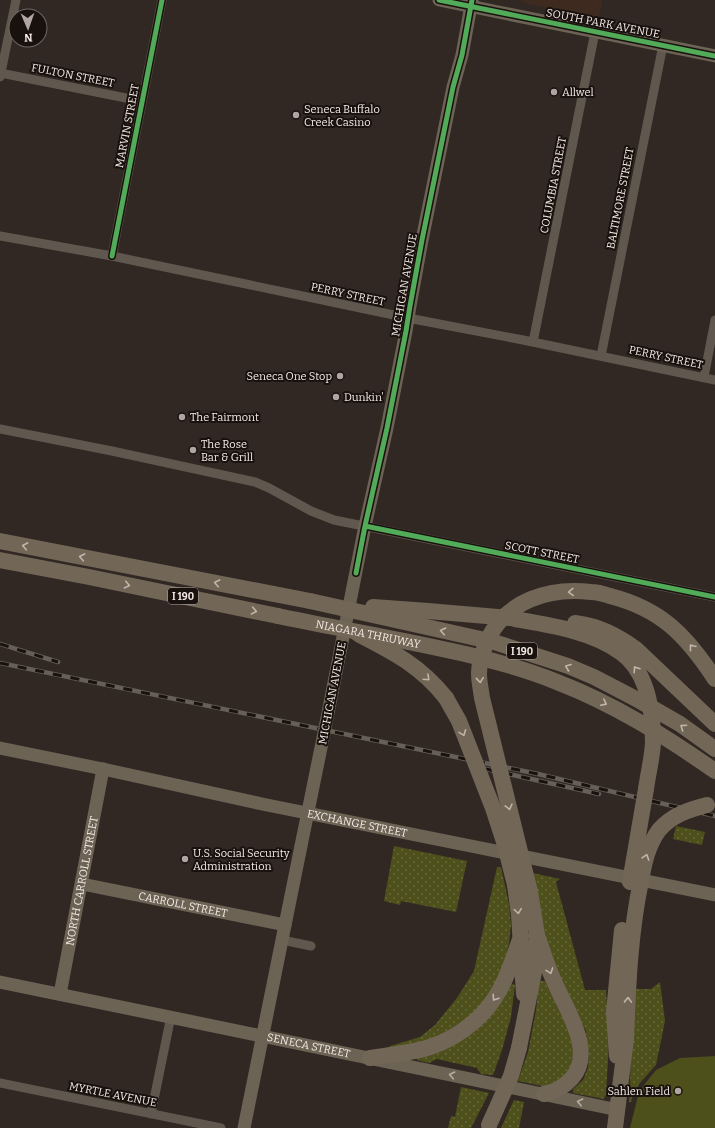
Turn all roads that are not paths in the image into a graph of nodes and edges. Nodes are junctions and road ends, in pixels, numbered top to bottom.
1 (16, 0) edge
2 (162, 0) edge
3 (439, 0) edge
4 (472, 3) edge
5 (595, 32) junction
6 (663, 45) junction
7 (715, 56) edge
8 (0, 75) edge
9 (141, 102) junction
10 (0, 236) edge
11 (112, 256) junction
12 (408, 318) junction
13 (715, 320) edge
14 (533, 342) junction
15 (601, 356) junction
16 (704, 378) junction
17 (715, 380) edge
18 (0, 429) edge
19 (365, 526) junction
20 (0, 541) edge
21 (0, 560) edge
22 (715, 597) edge
23 (310, 601) junction
24 (515, 619) junction
25 (352, 631) junction
26 (715, 679) edge
27 (715, 724) edge
28 (0, 748) edge
29 (715, 749) edge
30 (103, 769) junction
31 (715, 771) edge
32 (715, 806) edge
33 (82, 884) junction
34 (715, 895) edge
35 (285, 925) junction
36 (529, 936) junction
37 (282, 940) junction
38 (311, 946) dead end
39 (0, 982) edge
40 (60, 994) junction
41 (171, 1016) junction
42 (262, 1034) junction
43 (370, 1058) junction
44 (0, 1084) edge
45 (620, 1088) junction
46 (544, 1094) junction
47 (618, 1110) junction
48 (151, 1114) junction
49 (489, 1127) edge
50 (221, 1128) edge
51 (244, 1128) edge
52 (615, 1128) edge

1 - 8 street
2 - 9 street, MARVIN STREET
3 - 4 street, SOUTH PARK AVENUE
4 - 5 street, SOUTH PARK AVENUE
4 - 12 street, MICHIGAN AVENUE
5 - 6 street, SOUTH PARK AVENUE
5 - 14 street, COLUMBIA STREET
6 - 7 street, SOUTH PARK AVENUE
6 - 15 street, BALTIMORE STREET
8 - 9 street, FULTON STREET
9 - 11 street, MARVIN STREET
10 - 11 street, PERRY STREET
11 - 12 street, PERRY STREET
12 - 14 street, PERRY STREET
12 - 19 street, MICHIGAN AVENUE
13 - 16 street
14 - 15 street, PERRY STREET
15 - 16 street, PERRY STREET
16 - 17 street, PERRY STREET
18 - 19 street, SCOTT STREET
19 - 22 street, SCOTT STREET
19 - 35 street, MICHIGAN AVENUE, bridge
23 -> 20 highway, NIAGARA THRUWAY / I 190
21 -> 25 highway, NIAGARA THRUWAY / I 190, bridge
23 - 24 highway, bridge
29 -> 23 highway, NIAGARA THRUWAY / I 190, bridge
24 - 27 highway
45 -> 24 highway, bridge
25 -> 31 highway, NIAGARA THRUWAY / I 190, bridge
25 -> 36 highway, bridge
26 -> 36 highway, bridge
28 - 30 street, EXCHANGE STREET
30 - 33 street, NORTH CARROLL STREET
30 - 34 street, EXCHANGE STREET
45 -> 32 highway, bridge
33 - 35 street, CARROLL STREET
33 - 40 street, NORTH CARROLL STREET
35 - 37 street, MICHIGAN AVENUE
36 -> 43 highway
36 -> 46 highway
36 - 49 highway, bridge
37 - 38 street
37 - 42 street, MICHIGAN AVENUE
39 - 40 street, SENECA STREET
40 - 41 street, SENECA STREET
41 - 42 street, SENECA STREET
41 - 48 street
42 - 43 street, SENECA STREET
42 - 51 street, MICHIGAN AVENUE
46 -> 43 street, SENECA STREET
44 - 48 street, MYRTLE AVENUE
45 - 47 highway
47 -> 46 street, SENECA STREET
47 - 52 highway
48 - 50 street, MYRTLE AVENUE

